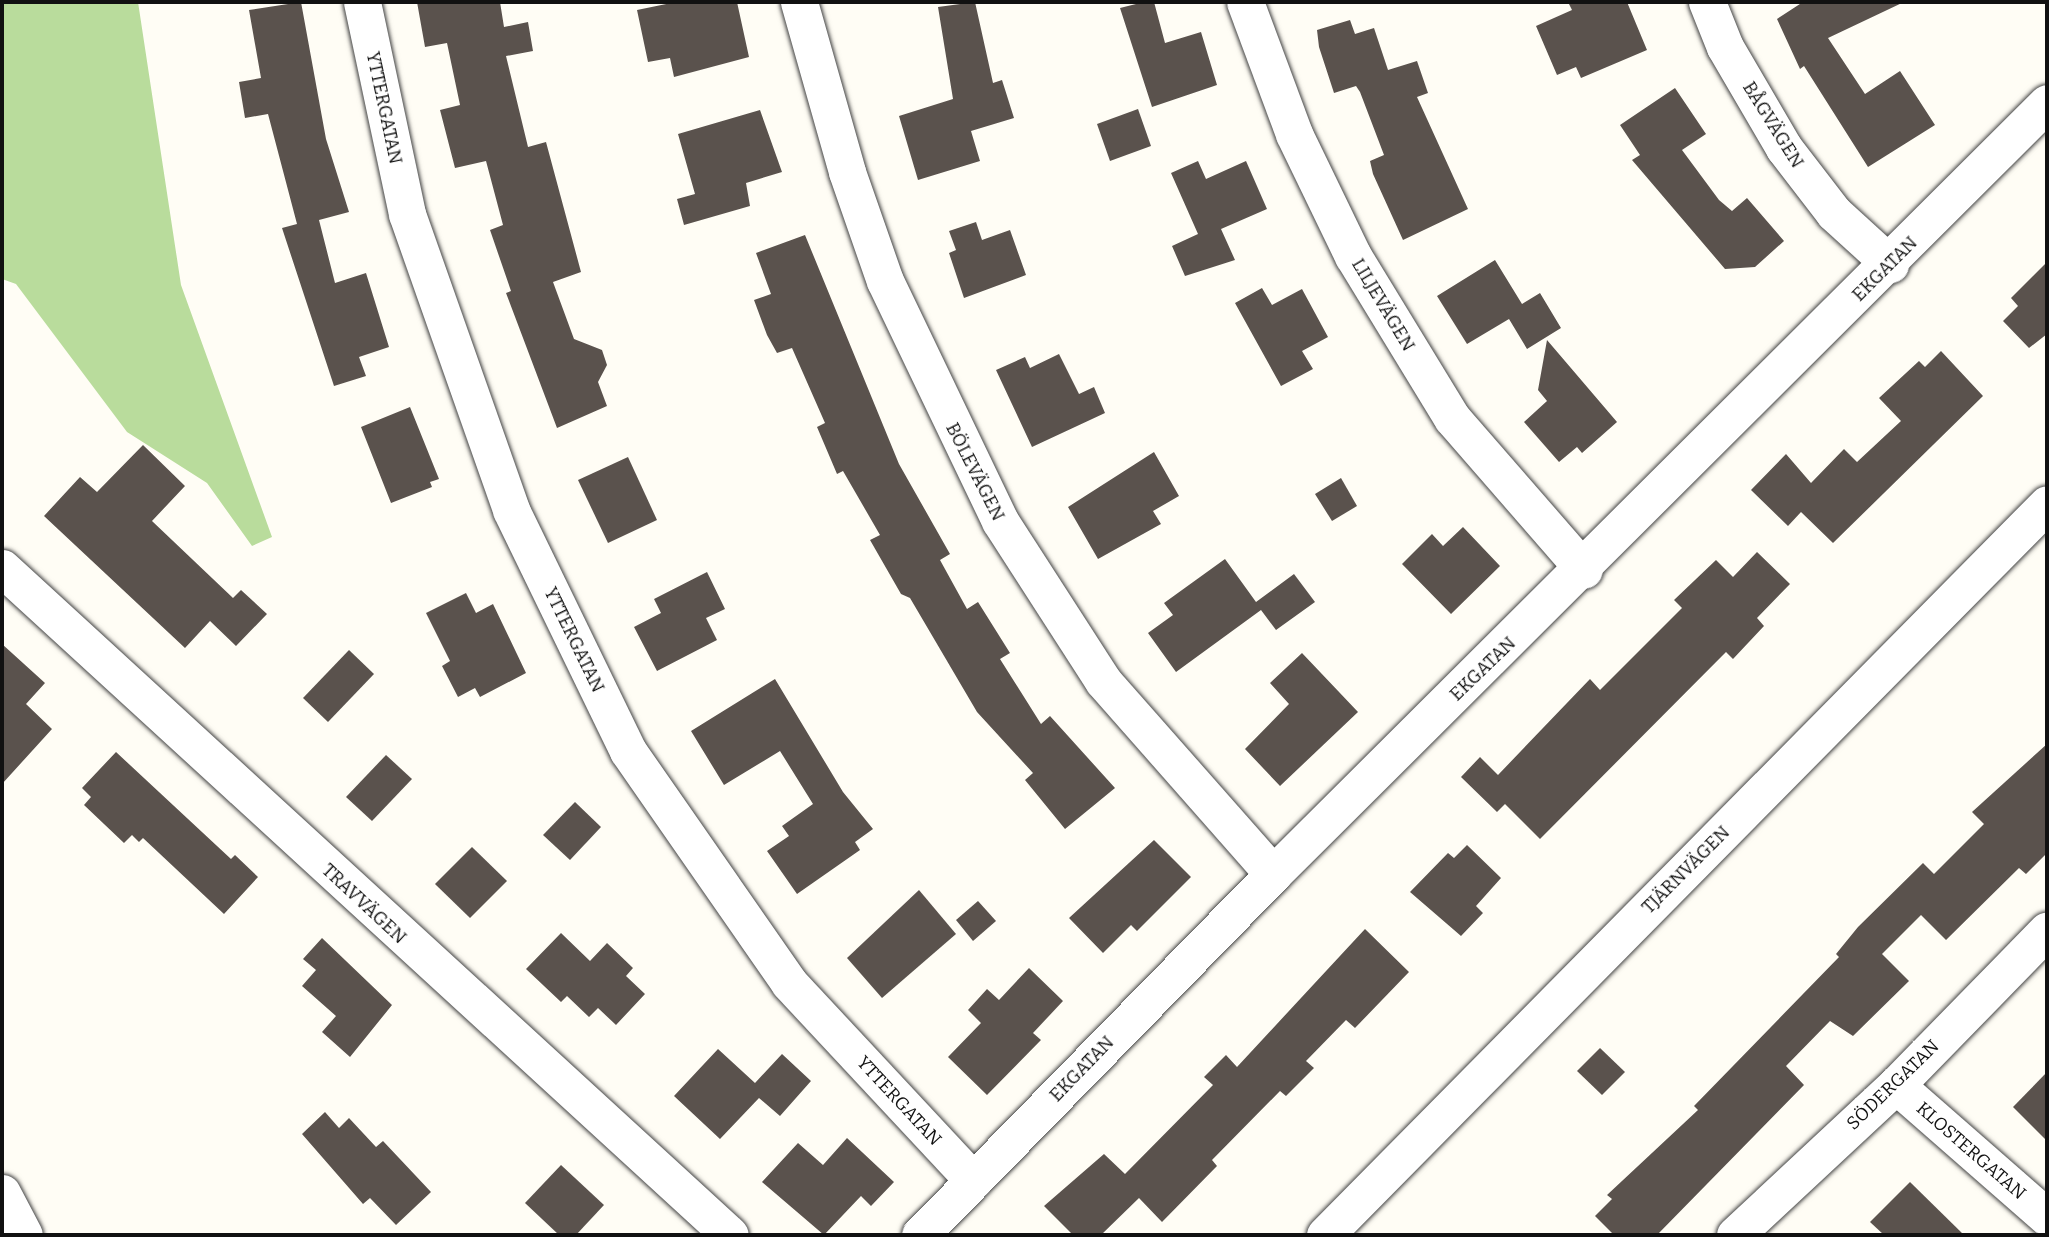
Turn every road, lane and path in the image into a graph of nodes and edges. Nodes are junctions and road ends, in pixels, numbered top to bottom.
1 (362, 2) edge
2 (799, 2) edge
3 (1245, 2) edge
4 (1707, 2) edge
5 (2047, 103) edge
6 (1890, 264) junction
7 (2047, 504) edge
8 (2, 568) edge
9 (1584, 570) junction
10 (1273, 874) junction
11 (2047, 930) edge
12 (1896, 1085) junction
13 (973, 1180) junction
14 (2, 1193) edge
15 (2047, 1217) edge
16 (24, 1235) edge
17 (730, 1235) edge
18 (920, 1235) edge
19 (1325, 1235) edge
20 (1735, 1235) edge

1 - 13 street, YTTERGATAN
2 - 10 street, BÖLEVÄGEN
3 - 9 street, LILJEVÄGEN
4 - 6 street, BÅGVÄGEN
5 - 6 street, EKGATAN
6 - 9 street, EKGATAN
7 - 19 street, TJÄRNVÄGEN
8 - 17 street, TRAVVÄGEN
9 - 10 street, EKGATAN
10 - 13 street, EKGATAN
11 - 12 street, SÖDERGATAN
12 - 15 street, KLOSTERGATAN
12 - 20 street, SÖDERGATAN
13 - 18 street, EKGATAN
14 - 16 street

